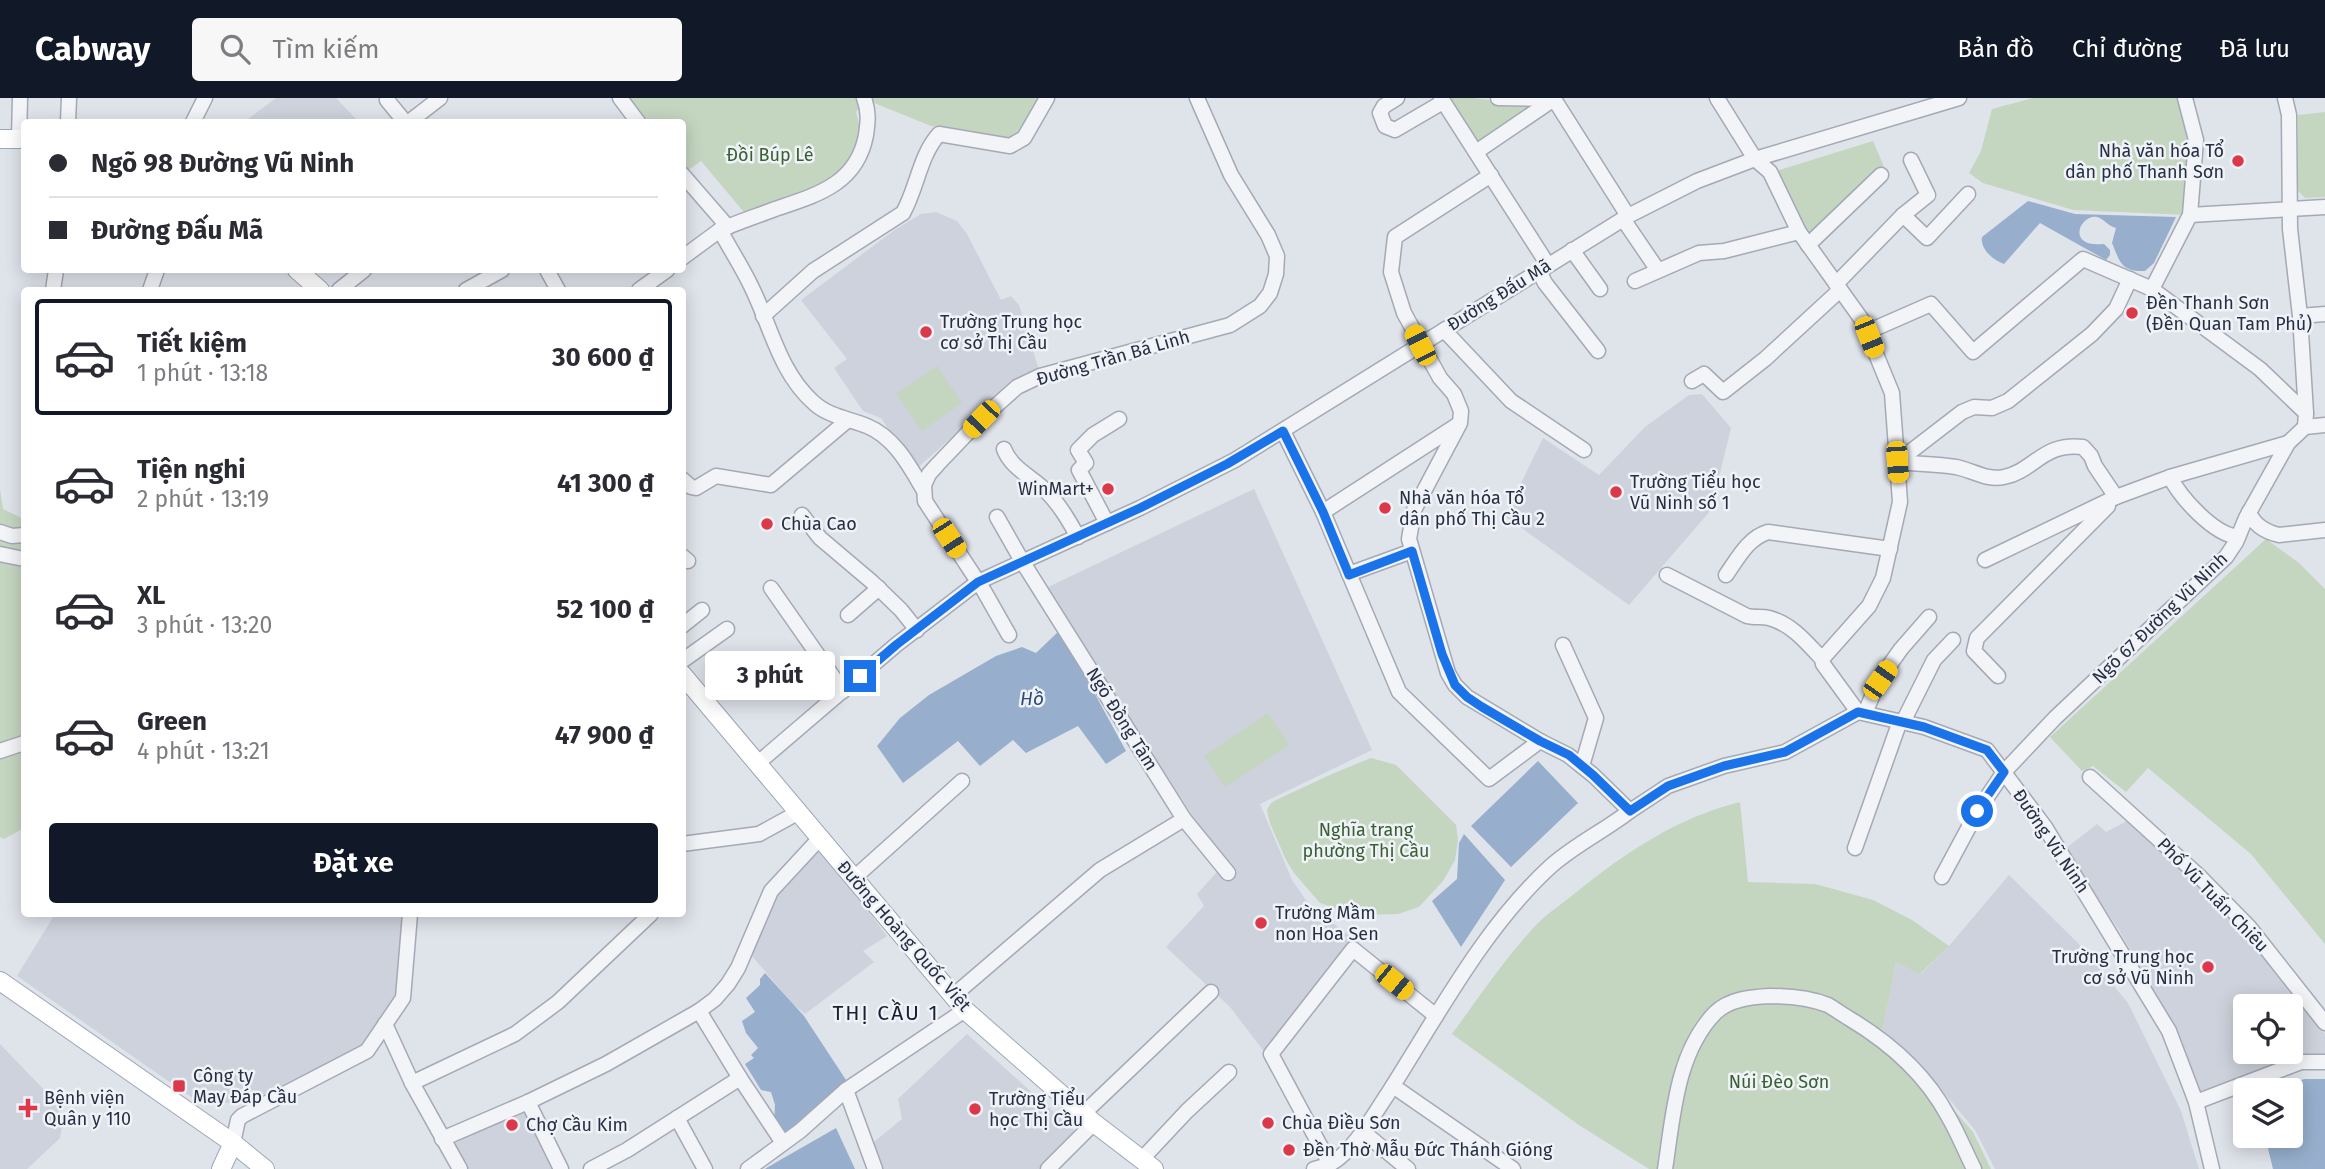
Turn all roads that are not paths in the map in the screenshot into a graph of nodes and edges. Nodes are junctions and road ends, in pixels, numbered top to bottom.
1 (20, 98) edge
2 (69, 98) edge
3 (205, 98) edge
4 (388, 98) edge
5 (439, 98) edge
6 (620, 98) edge
7 (864, 98) edge
8 (1047, 98) edge
9 (1197, 98) edge
10 (1396, 98) edge
11 (1499, 98) edge
12 (1717, 98) edge
13 (1959, 98) edge
14 (2185, 98) edge
15 (2285, 98) edge
16 (1555, 99) edge
17 (1442, 100) edge
18 (1930, 102) edge
19 (21, 119) edge
20 (68, 119) edge
21 (194, 119) edge
22 (404, 119) edge
23 (411, 119) edge
24 (636, 119) edge
25 (0, 139) edge
26 (21, 139) edge
27 (1476, 152) junction
28 (1755, 159) junction
29 (1911, 160) dead end
30 (1491, 175) junction
31 (1881, 175) dead end
32 (686, 183) edge
33 (1968, 194) dead end
34 (2325, 207) edge
35 (2290, 209) junction
36 (1903, 215) junction
37 (2190, 215) junction
38 (1625, 218) junction
39 (724, 228) junction
40 (1798, 232) junction
41 (1808, 245) junction
42 (1572, 250) junction
43 (686, 255) edge
44 (1543, 268) junction
45 (1657, 270) junction
46 (300, 273) edge
47 (360, 273) edge
48 (497, 273) edge
49 (663, 273) edge
50 (2130, 279) junction
51 (1635, 281) dead end
52 (316, 287) edge
53 (343, 287) edge
54 (471, 287) edge
55 (643, 287) edge
56 (1838, 287) junction
57 (1600, 289) dead end
58 (2152, 289) junction
59 (2325, 314) edge
60 (763, 316) junction
61 (2300, 316) junction
62 (1444, 330) junction
63 (1867, 332) junction
64 (1420, 345) junction
65 (1598, 351) dead end
66 (1692, 381) dead end
67 (1119, 419) dead end
68 (848, 420) junction
69 (2305, 420) junction
70 (1460, 423) junction
71 (2325, 425) edge
72 (1283, 431) junction
73 (2288, 443) junction
74 (1004, 449) dead end
75 (1584, 450) dead end
76 (1897, 462) junction
77 (2170, 477) junction
78 (686, 483) edge
79 (923, 489) junction
80 (2116, 497) junction
81 (1323, 512) junction
82 (2249, 512) junction
83 (802, 515) dead end
84 (997, 517) dead end
85 (1107, 523) junction
86 (2325, 530) edge
87 (0, 533) edge
88 (21, 535) edge
89 (1078, 537) junction
90 (2238, 537) junction
91 (1890, 549) junction
92 (1412, 551) junction
93 (0, 554) edge
94 (21, 558) edge
95 (1985, 560) dead end
96 (1022, 561) junction
97 (1349, 575) junction
98 (1667, 575) dead end
99 (1727, 575) dead end
100 (978, 582) junction
101 (771, 588) dead end
102 (879, 588) junction
103 (702, 610) dead end
104 (848, 615) dead end
105 (1929, 617) dead end
106 (686, 623) edge
107 (727, 628) dead end
108 (916, 630) junction
109 (1009, 635) dead end
110 (1953, 640) dead end
111 (1563, 645) dead end
112 (686, 658) edge
113 (1822, 659) junction
114 (1997, 676) dead end
115 (686, 679) edge
116 (843, 691) junction
117 (1862, 712) junction
118 (1901, 722) junction
119 (1540, 741) junction
120 (21, 744) edge
121 (0, 751) edge
122 (758, 763) junction
123 (1582, 766) junction
124 (2004, 772) junction
125 (2090, 777) dead end
126 (962, 781) dead end
127 (1630, 811) junction
128 (799, 812) junction
129 (1184, 819) junction
130 (820, 838) junction
131 (686, 843) edge
132 (1855, 848) dead end
133 (1228, 873) dead end
134 (1942, 877) dead end
135 (854, 878) junction
136 (410, 917) edge
137 (649, 917) edge
138 (0, 981) edge
139 (1211, 992) dead end
140 (959, 1003) junction
141 (699, 1011) junction
142 (1436, 1016) junction
143 (2325, 1023) edge
144 (386, 1024) junction
145 (2325, 1062) edge
146 (1229, 1072) dead end
147 (740, 1078) junction
148 (412, 1083) junction
149 (1392, 1086) junction
150 (846, 1090) junction
151 (528, 1102) junction
152 (2196, 1102) junction
153 (677, 1118) junction
154 (1088, 1118) junction
155 (1363, 1131) junction
156 (442, 1139) junction
157 (233, 1143) junction
158 (783, 1143) junction
159 (1148, 1164) edge
160 (1330, 1164) junction
161 (221, 1169) edge
162 (264, 1169) edge
163 (460, 1169) edge
164 (561, 1169) edge
165 (591, 1169) edge
166 (705, 1169) edge
167 (748, 1169) edge
168 (876, 1169) edge
169 (1048, 1169) edge
170 (1314, 1169) edge
171 (1408, 1169) edge
172 (1513, 1169) edge
173 (1665, 1169) edge
174 (1974, 1169) edge
175 (2212, 1169) edge

1 - 19 street
2 - 20 street
3 - 21 street
4 - 22 street
5 - 23 street
6 - 24 street
7 - 39 street
8 - 60 street
9 - 79 street, Đường Trần Bá Linh
10 - 17 street
11 - 16 street
12 - 28 street
13 - 18 street, Đường Đấu Mã
14 - 37 street
15 - 35 street
16 - 27 street
16 - 38 street
17 - 27 street
18 - 28 street, Đường Đấu Mã
25 - 26 main road
27 - 30 street
28 - 38 street, Đường Đấu Mã
28 - 40 street
29 - 36 street
30 - 44 street
30 - 64 street
31 - 41 street
32 - 39 street
33 - 36 street
34 - 35 street
35 - 37 street
35 - 61 street
36 - 56 street
37 - 58 street
38 - 42 street, Đường Đấu Mã
38 - 45 street
39 - 43 street
39 - 60 street
40 - 41 street
40 - 45 street
41 - 56 street
42 - 44 street, Đường Đấu Mã
42 - 57 street
44 - 62 street, Đường Đấu Mã
44 - 65 street
45 - 51 street
46 - 52 main road
47 - 53 street
48 - 54 street
49 - 55 street
50 - 58 street
50 - 63 street
50 - 76 street
56 - 63 street
56 - 66 street
58 - 69 street
59 - 61 street
60 - 68 street
61 - 69 street
62 - 64 street, Đường Đấu Mã
62 - 75 street
63 - 76 street
64 - 70 street
64 - 72 street, Đường Đấu Mã
67 - 85 street
68 - 78 street
68 - 79 street
69 - 71 street
69 - 73 street
70 - 81 street
70 - 92 street
72 - 81 street
72 - 85 street, Đường Đấu Mã
73 - 77 street
73 - 82 street, Ngõ 67 Đường Vũ Ninh
74 - 89 street
76 - 80 street
76 - 91 street
77 - 80 street
77 - 90 street
79 - 100 street
80 - 95 street
80 - 114 street
81 - 97 street
82 - 86 street
82 - 90 street, Ngõ 67 Đường Vũ Ninh
83 - 102 street
84 - 96 street, Ngõ Đồng Tâm
85 - 89 street, Đường Đấu Mã
87 - 88 street
89 - 96 street, Đường Đấu Mã
90 - 124 street, Ngõ 67 Đường Vũ Ninh
91 - 99 street
91 - 113 street
92 - 97 street
92 - 119 street
93 - 94 street
96 - 100 street, Đường Đấu Mã
96 - 129 street, Ngõ Đồng Tâm
97 - 119 street
98 - 113 street
100 - 108 street, Đường Đấu Mã
100 - 109 street
101 - 116 street
102 - 104 street
102 - 108 street
103 - 106 street
105 - 117 street
107 - 112 street
108 - 116 street, Đường Đấu Mã
110 - 118 street
111 - 123 street
113 - 117 street
115 - 122 main road, Đường Hoàng Quốc Việt
116 - 122 street, Đường Đấu Mã
117 - 118 street, Đường Vũ Ninh
117 - 127 street
118 - 124 street, Đường Vũ Ninh
118 - 132 street
119 - 123 street
120 - 121 street
122 - 128 main road, Đường Hoàng Quốc Việt
123 - 127 street
124 - 134 street, Ngõ 67 Đường Vũ Ninh
124 - 152 street, Đường Vũ Ninh
125 - 143 street, Phố Vũ Tuấn Chiêu
126 - 135 street
127 - 142 street
128 - 130 main road, Đường Hoàng Quốc Việt
128 - 131 street
129 - 133 street, Ngõ Đồng Tâm
129 - 140 street
130 - 135 main road, Đường Hoàng Quốc Việt
130 - 141 street
135 - 140 main road, Đường Hoàng Quốc Việt
136 - 144 street
137 - 148 street
138 - 157 main road
139 - 154 street
140 - 150 street
140 - 154 main road, Đường Hoàng Quốc Việt
141 - 147 street
141 - 151 street
142 - 149 street
142 - 160 street
144 - 148 street
144 - 157 street
145 - 152 street
146 - 159 street
147 - 153 street
147 - 158 street
148 - 156 street
149 - 155 street
149 - 172 street
150 - 158 street
150 - 168 street
151 - 156 street
151 - 164 street
152 - 175 street, Đường Vũ Ninh
153 - 165 street
153 - 166 street
154 - 159 main road, Đường Hoàng Quốc Việt
154 - 169 street
155 - 160 street
155 - 171 street
156 - 163 street
157 - 161 main road
157 - 162 main road
158 - 167 street
160 - 170 street
173 - 174 street

